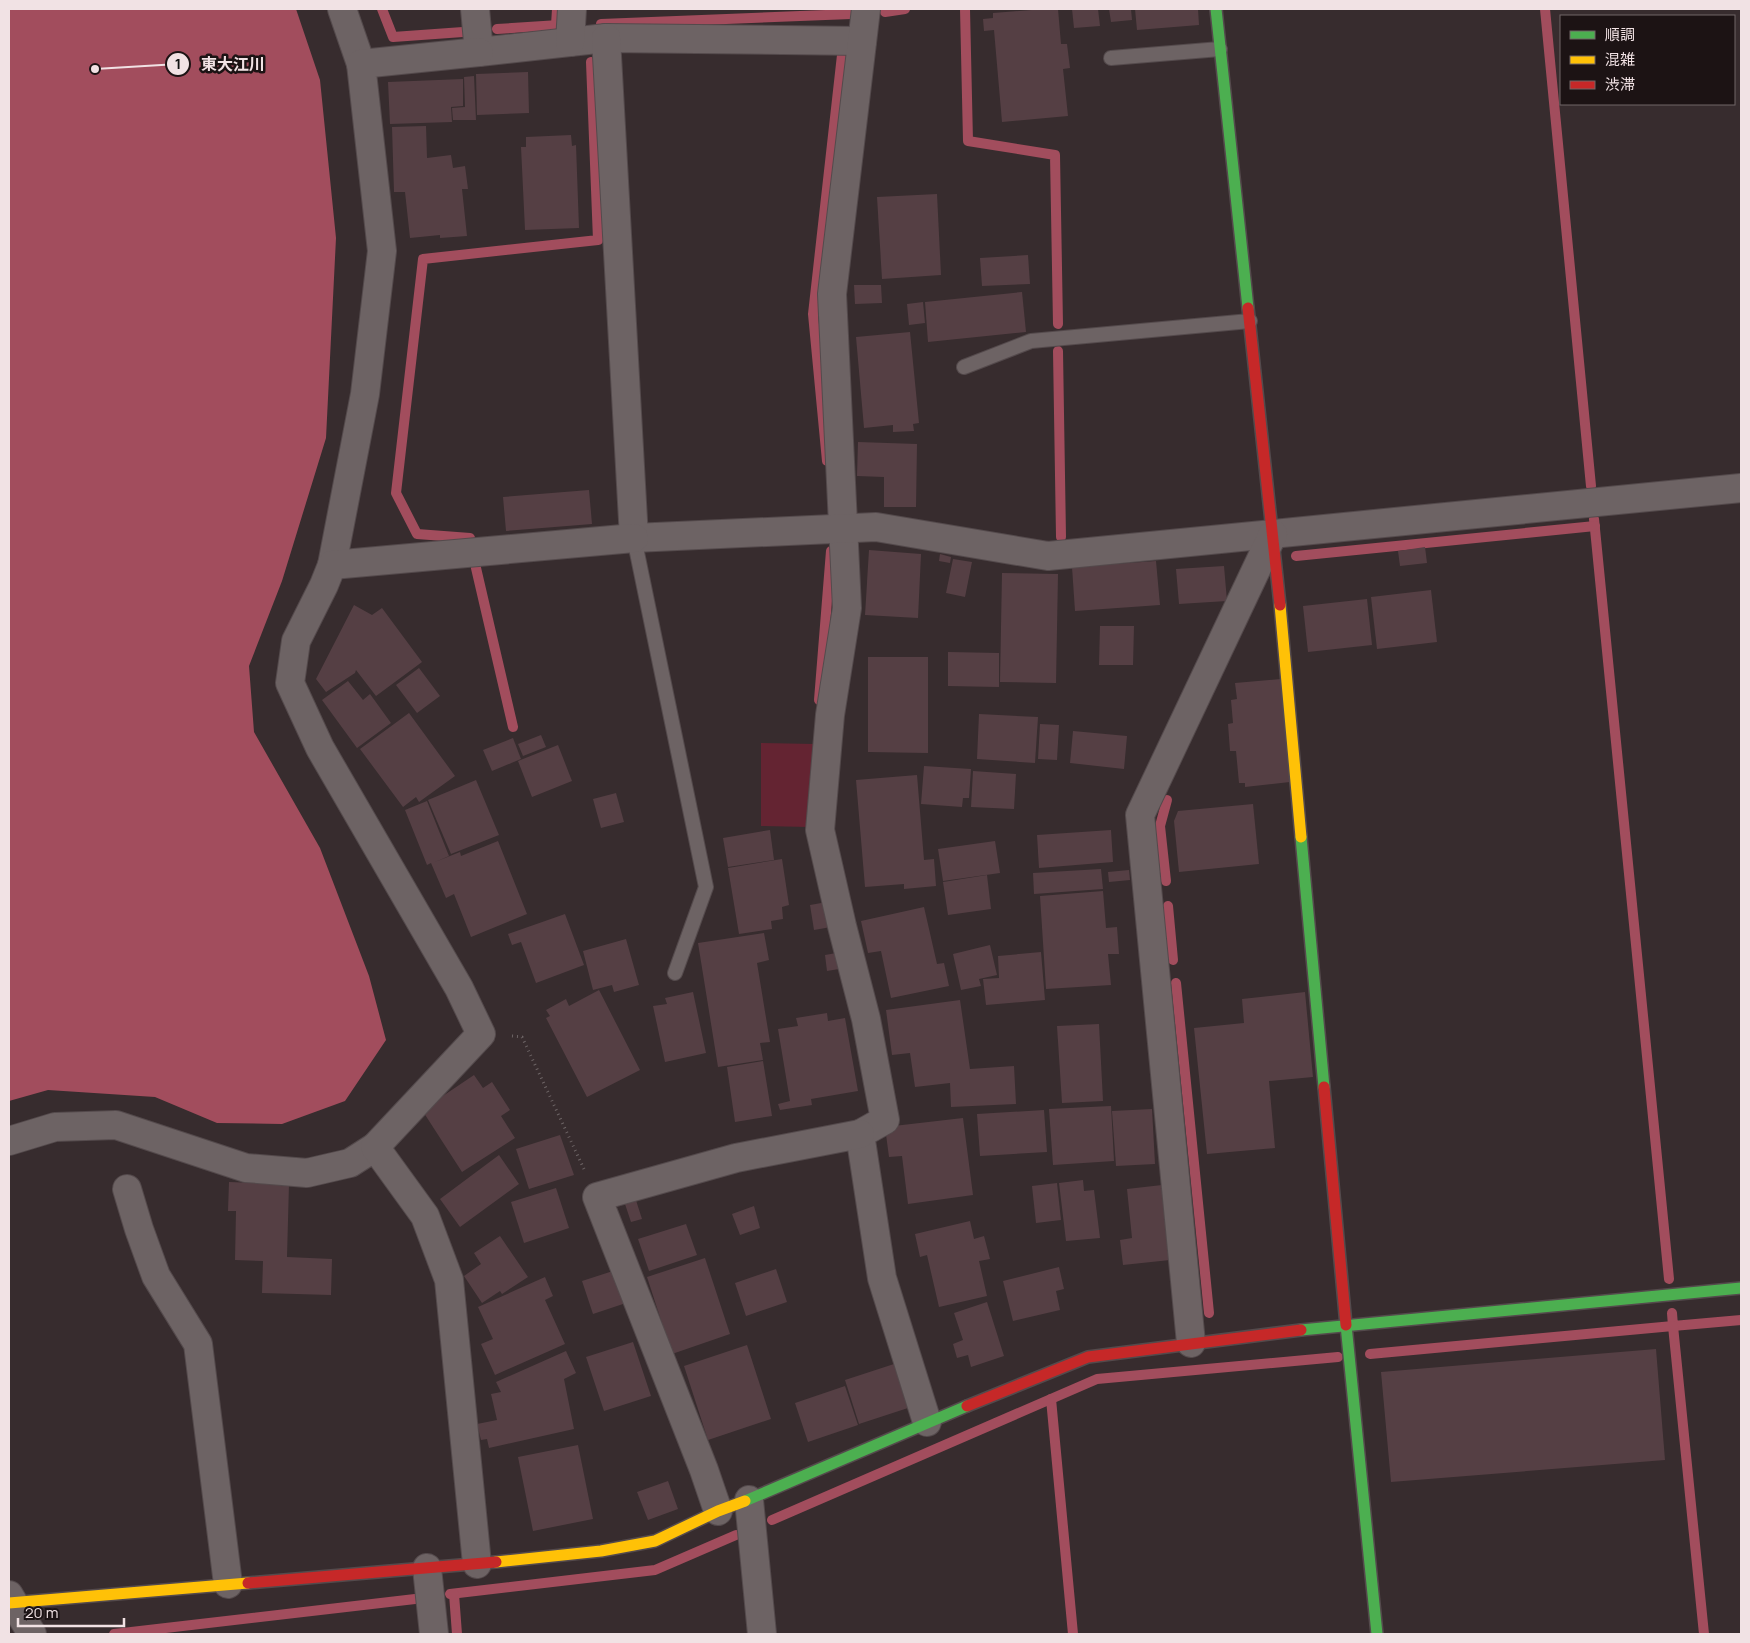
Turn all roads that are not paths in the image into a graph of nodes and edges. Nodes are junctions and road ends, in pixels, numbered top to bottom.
1 (342, 9) edge
2 (474, 9) edge
3 (572, 9) edge
4 (866, 9) edge
5 (1216, 9) edge
6 (606, 38) junction
7 (862, 41) junction
8 (570, 42) junction
9 (1220, 49) junction
10 (478, 52) junction
11 (1111, 58) dead end
12 (361, 64) junction
13 (1250, 322) junction
14 (964, 367) dead end
15 (1741, 488) edge
16 (844, 530) junction
17 (1273, 534) junction
18 (634, 538) junction
19 (332, 565) junction
20 (675, 973) dead end
21 (860, 1134) junction
22 (9, 1142) edge
23 (375, 1147) junction
24 (127, 1189) dead end
25 (1741, 1288) edge
26 (1346, 1325) junction
27 (1190, 1343) junction
28 (927, 1422) junction
29 (749, 1500) junction
30 (718, 1511) junction
31 (477, 1564) junction
32 (427, 1568) junction
33 (228, 1584) junction
34 (10, 1600) edge
35 (32, 1634) edge
36 (434, 1634) edge
37 (762, 1634) edge
38 (1377, 1634) edge

1 - 12 street
2 - 10 street
3 - 8 street
4 - 7 street
5 - 9 street
6 - 7 street
6 - 8 street
6 - 18 street
7 - 16 street
8 - 10 street
9 - 11 lane
9 - 13 street
10 - 12 street
12 - 19 street
13 - 14 lane
13 - 17 street
15 - 17 street
16 - 17 street
16 - 18 street
16 - 21 street
17 - 26 street
17 - 27 street
18 - 19 street
18 - 20 lane
19 - 23 street
21 - 28 street
21 - 30 street
22 - 23 street
23 - 31 street
24 - 33 street
25 - 26 street
26 - 27 street
26 - 38 street
27 - 28 street
28 - 29 street
29 - 30 street
29 - 37 street
30 - 31 street
31 - 32 street
32 - 33 street
32 - 36 street
33 - 34 street
34 - 35 street

